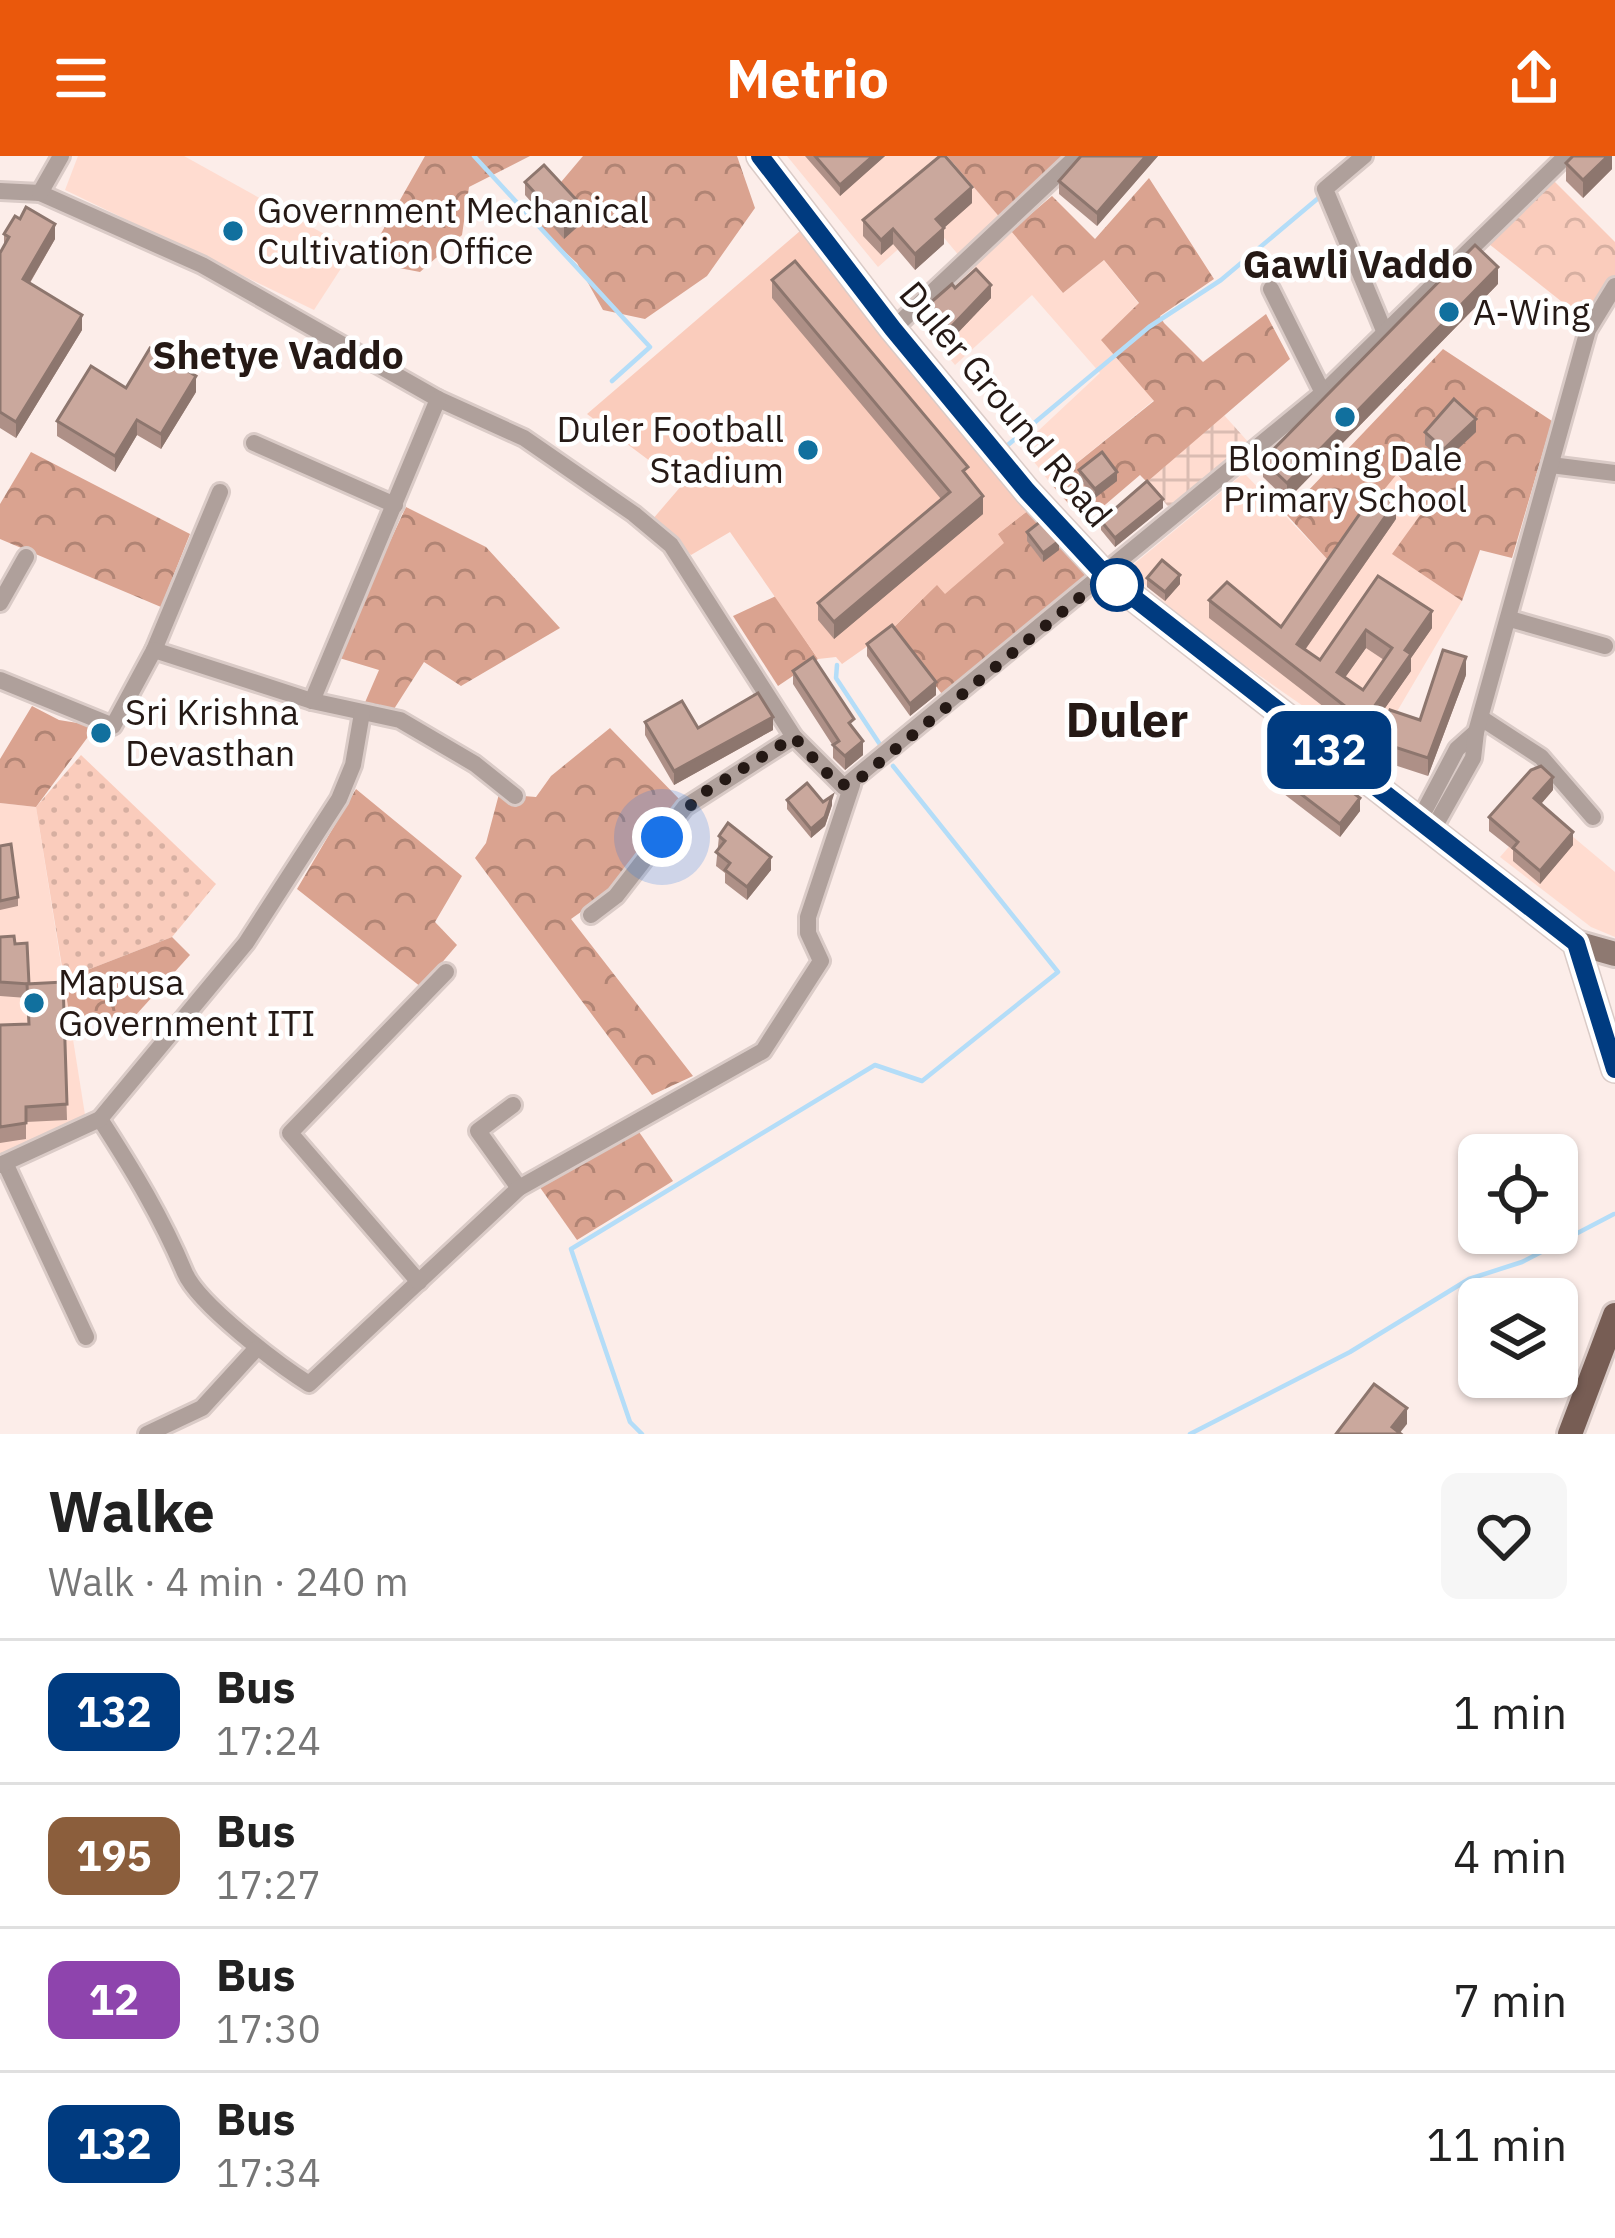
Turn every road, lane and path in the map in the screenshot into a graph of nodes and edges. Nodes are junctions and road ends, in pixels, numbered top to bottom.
1 (61, 156) edge
2 (760, 156) edge
3 (1077, 156) edge
4 (1364, 156) edge
5 (1566, 156) edge
6 (0, 191) edge
7 (40, 193) junction
8 (1615, 286) edge
9 (1271, 289) dead end
10 (893, 329) junction
11 (1384, 333) junction
12 (1323, 393) junction
13 (438, 399) junction
14 (254, 443) dead end
15 (1551, 464) junction
16 (1615, 472) edge
17 (220, 492) dead end
18 (395, 505) junction
19 (26, 557) dead end
20 (1106, 576) junction
21 (0, 603) edge
22 (1510, 619) junction
23 (1605, 646) dead end
24 (154, 650) junction
25 (0, 680) edge
26 (312, 700) junction
27 (362, 713) junction
28 (1479, 725) junction
29 (794, 737) junction
30 (852, 785) junction
31 (515, 796) dead end
32 (1594, 817) dead end
33 (1425, 826) junction
34 (591, 915) dead end
35 (1576, 943) junction
36 (1615, 954) edge
37 (446, 972) dead end
38 (1615, 1069) edge
39 (513, 1105) dead end
40 (100, 1119) junction
41 (3, 1164) edge
42 (519, 1188) junction
43 (418, 1282) junction
44 (1615, 1315) edge
45 (86, 1337) dead end
46 (256, 1349) junction
47 (147, 1434) edge
48 (1570, 1434) edge

1 - 7 street
2 - 10 main road, Duler Ground Road
3 - 10 street
4 - 11 street
5 - 11 street
6 - 7 street
7 - 13 street
8 - 15 street
9 - 12 street
10 - 20 main road, Duler Ground Road
11 - 12 street
12 - 20 street
13 - 18 street
13 - 29 street
14 - 18 street
15 - 16 street
15 - 22 street
17 - 24 street
18 - 26 street
19 - 21 street
20 - 30 street
20 - 33 main road, Duler Ground Road
22 - 23 street
22 - 28 street
24 - 25 street
24 - 26 street
26 - 27 street
27 - 31 street
27 - 40 street
28 - 32 street
28 - 33 street
29 - 30 street
29 - 34 street
30 - 42 street
33 - 35 main road, Duler Ground Road
35 - 36 main road
35 - 38 main road
37 - 43 street
39 - 42 street
40 - 41 street
40 - 46 street
41 - 45 street
42 - 43 street
43 - 46 street
44 - 48 main road
46 - 47 street

